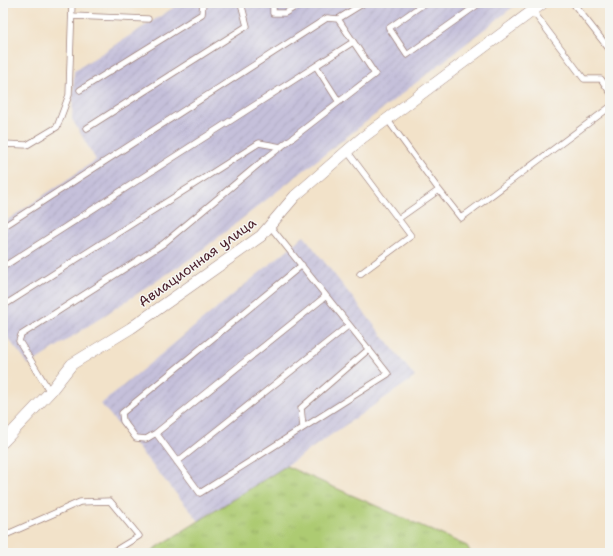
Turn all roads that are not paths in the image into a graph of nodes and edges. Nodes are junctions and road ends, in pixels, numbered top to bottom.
1 (72, 3) edge
2 (203, 3) edge
3 (241, 3) edge
4 (273, 3) edge
5 (302, 3) edge
6 (364, 3) edge
7 (425, 3) edge
8 (480, 3) edge
9 (543, 3) edge
10 (573, 3) edge
11 (532, 10) junction
12 (72, 16) junction
13 (148, 18) dead end
14 (338, 19) junction
15 (353, 42) junction
16 (610, 50) edge
17 (316, 66) junction
18 (80, 90) dead end
19 (610, 92) edge
20 (339, 102) junction
21 (610, 107) edge
22 (387, 119) junction
23 (87, 128) dead end
24 (3, 144) edge
25 (281, 147) junction
26 (347, 151) junction
27 (439, 190) junction
28 (398, 218) junction
29 (270, 226) junction
30 (3, 227) edge
31 (302, 266) junction
32 (3, 267) edge
33 (360, 274) dead end
34 (326, 296) junction
35 (3, 306) edge
36 (349, 325) junction
37 (369, 350) junction
38 (50, 392) junction
39 (303, 427) junction
40 (156, 434) junction
41 (3, 442) edge
42 (177, 462) junction
43 (3, 536) edge
44 (112, 553) edge

1 - 12 lane
2 - 18 lane
3 - 23 lane
4 - 5 lane
6 - 14 lane
7 - 8 lane
9 - 11 street, Авиационная улица
10 - 16 lane
11 - 19 lane
11 - 22 street, Авиационная улица
12 - 13 lane
12 - 24 lane
14 - 15 lane
14 - 30 lane
15 - 17 lane
15 - 20 lane
17 - 20 lane
17 - 32 lane
20 - 25 lane
21 - 27 lane
22 - 26 street, Авиационная улица
22 - 27 lane
25 - 35 lane
25 - 38 lane
26 - 28 lane
26 - 29 street, Авиационная улица
27 - 28 lane
28 - 33 lane
29 - 31 lane
29 - 38 street, Авиационная улица
31 - 34 lane
31 - 40 lane
34 - 36 lane
34 - 40 lane
36 - 37 lane
36 - 42 lane
37 - 39 lane
37 - 39 lane
38 - 41 street, Авиационная улица
39 - 42 lane
40 - 42 lane
43 - 44 lane

